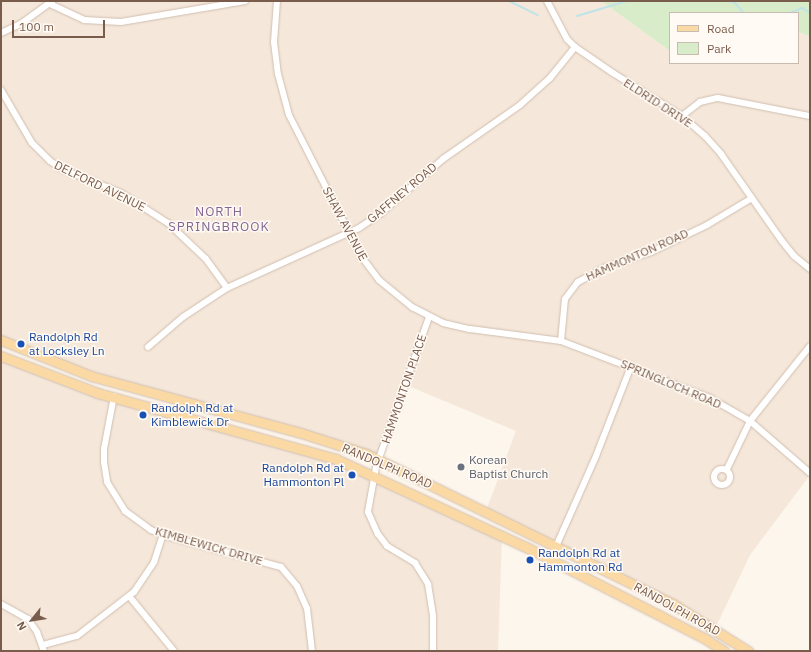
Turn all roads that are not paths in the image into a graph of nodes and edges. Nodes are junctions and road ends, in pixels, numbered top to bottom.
1 (245, 1) edge
2 (277, 1) edge
3 (548, 1) edge
4 (51, 2) edge
5 (1, 33) edge
6 (575, 46) junction
7 (1, 90) edge
8 (682, 116) junction
9 (810, 116) edge
10 (752, 198) junction
11 (348, 233) junction
12 (810, 269) edge
13 (228, 288) junction
14 (428, 317) junction
15 (1, 340) edge
16 (561, 341) junction
17 (810, 346) edge
18 (148, 347) dead end
19 (1, 356) edge
20 (630, 366) junction
21 (114, 396) junction
22 (750, 421) junction
23 (379, 460) junction
24 (727, 469) dead end
25 (810, 472) edge
26 (374, 476) junction
27 (163, 535) junction
28 (556, 547) junction
29 (550, 560) junction
30 (129, 596) junction
31 (1, 604) edge
32 (43, 648) edge
33 (174, 651) edge
34 (312, 651) edge
35 (433, 651) edge
36 (724, 651) edge
37 (748, 651) edge

1 - 4 street
2 - 11 street, SHAW AVENUE
3 - 6 street, ELDRID DRIVE
4 - 5 street
6 - 8 street, ELDRID DRIVE
6 - 11 street, GAFFNEY ROAD
7 - 13 street, DELFORD AVENUE
8 - 9 street
8 - 10 street, ELDRID DRIVE
10 - 12 street, ELDRID DRIVE
10 - 16 street, HAMMONTON ROAD
11 - 13 street, GAFFNEY ROAD
11 - 14 street, SHAW AVENUE
13 - 18 street, GAFFNEY ROAD
14 - 16 street, SHAW AVENUE
14 - 23 street, HAMMONTON PLACE
15 - 23 main road, RANDOLPH ROAD
16 - 20 street, SPRINGLOCH ROAD
17 - 22 street
19 - 21 main road, RANDOLPH ROAD
20 - 22 street, SPRINGLOCH ROAD
20 - 28 street
21 - 26 main road, RANDOLPH ROAD
21 - 27 street, KIMBLEWICK DRIVE
22 - 24 street
22 - 25 street, SPRINGLOCH ROAD
23 - 26 street, HAMMONTON PLACE
23 - 28 main road, RANDOLPH ROAD
26 - 29 main road, RANDOLPH ROAD
26 - 35 street, HAMMONTON PLACE
27 - 30 street
27 - 34 street, KIMBLEWICK DRIVE
28 - 29 street
28 - 37 main road, RANDOLPH ROAD
29 - 36 main road, RANDOLPH ROAD
30 - 32 street
30 - 33 street
31 - 32 street

